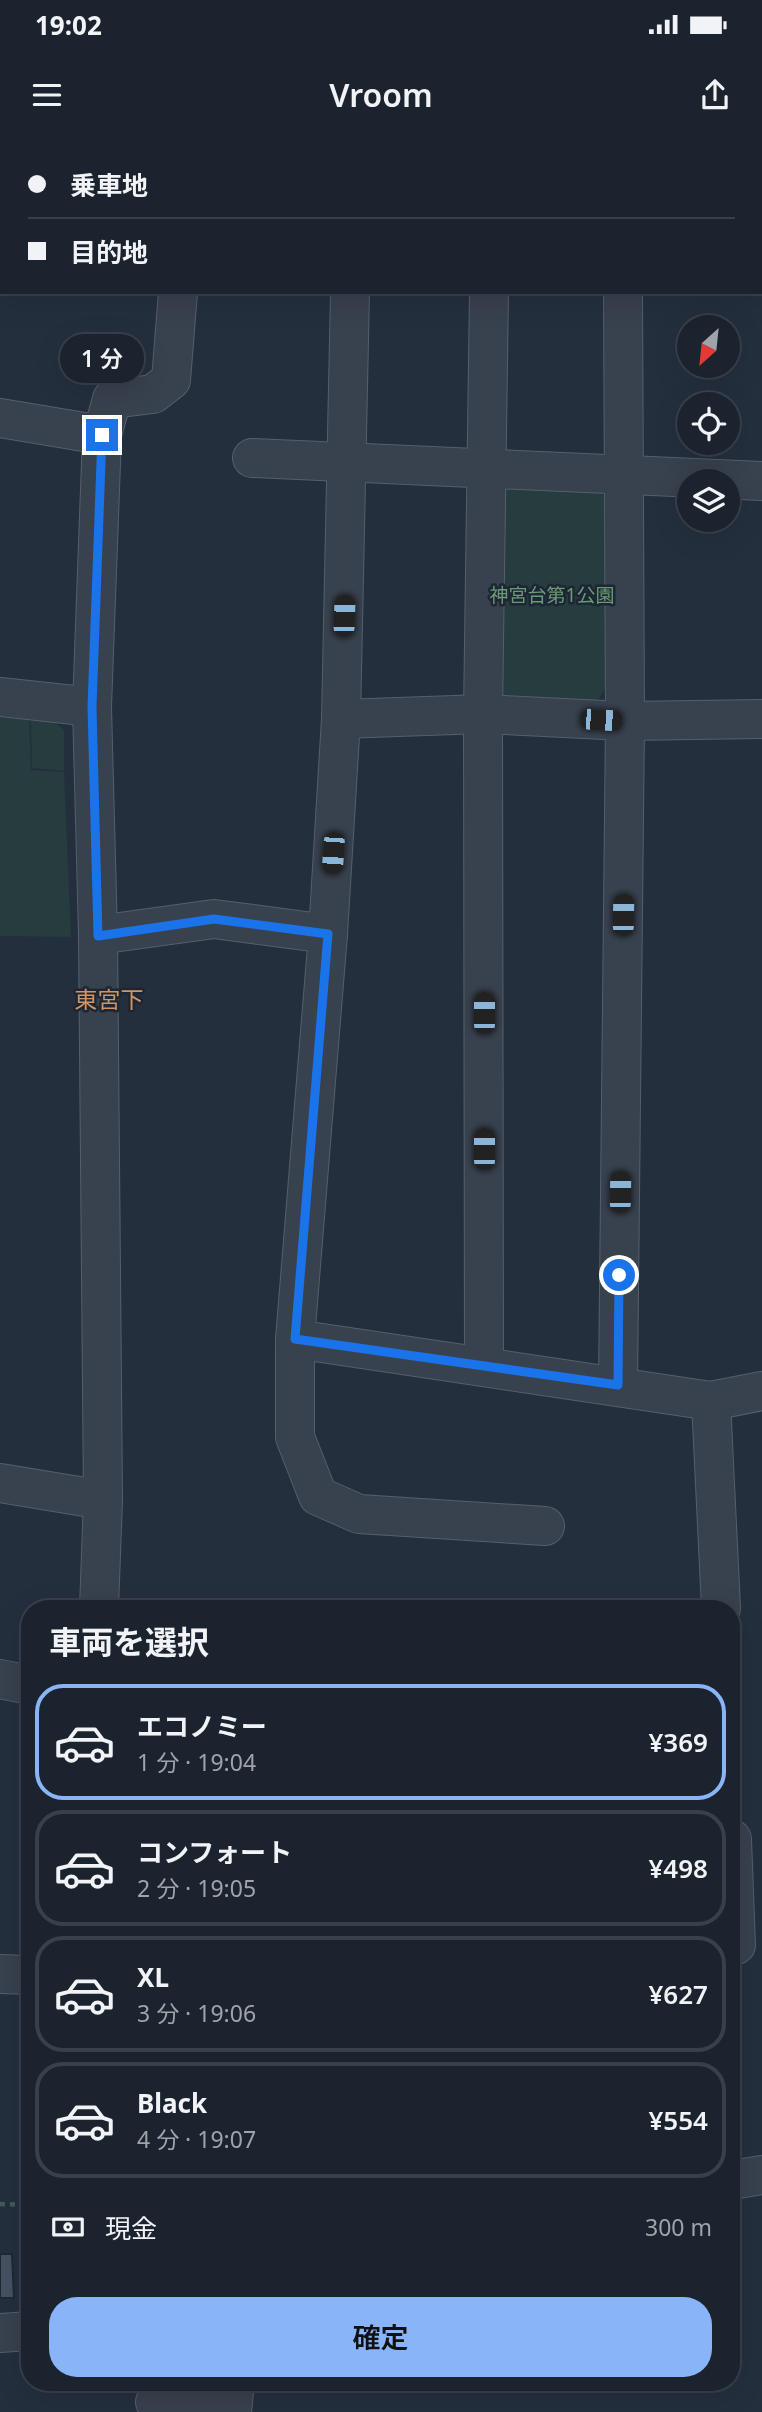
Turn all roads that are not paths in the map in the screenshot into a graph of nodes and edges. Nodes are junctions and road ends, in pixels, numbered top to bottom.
1 (178, 294) edge
2 (350, 294) edge
3 (489, 294) edge
4 (623, 294) edge
5 (0, 418) edge
6 (102, 435) junction
7 (252, 458) dead end
8 (349, 463) junction
9 (485, 470) junction
10 (623, 475) junction
11 (762, 481) edge
12 (0, 697) edge
13 (762, 702) edge
14 (92, 707) junction
15 (483, 714) junction
16 (341, 719) junction
17 (762, 719) edge
18 (625, 721) junction
19 (762, 742) edge
20 (328, 934) junction
21 (98, 936) junction
22 (295, 1339) junction
23 (484, 1367) junction
24 (618, 1385) junction
25 (762, 1391) edge
26 (711, 1401) junction
27 (0, 1483) edge
28 (103, 1500) junction
29 (545, 1526) dead end
30 (99, 1600) edge
31 (721, 1600) edge
32 (0, 1679) edge
33 (21, 1683) edge
34 (740, 1912) edge
35 (743, 1940) edge
36 (0, 1974) edge
37 (21, 1975) edge
38 (762, 2175) edge
39 (740, 2179) edge
40 (21, 2332) edge
41 (0, 2333) edge
42 (154, 2399) edge
43 (232, 2412) edge

1 - 6 street
2 - 8 street
3 - 9 street
4 - 10 street
5 - 6 street
6 - 14 street
7 - 8 street
8 - 9 street
8 - 16 street
9 - 10 street
9 - 15 street
10 - 11 street
10 - 18 street
12 - 14 street
13 - 17 street
14 - 21 street
15 - 16 street
15 - 18 street
15 - 23 street
16 - 20 street
17 - 18 street
17 - 19 street
18 - 24 street
20 - 21 street
20 - 22 street
21 - 28 street
22 - 23 street
22 - 29 street
23 - 24 street
24 - 26 street
25 - 26 street
26 - 31 street
27 - 28 street
28 - 30 street
32 - 33 street
34 - 35 street
36 - 37 street
38 - 39 street
40 - 41 street
42 - 43 street

